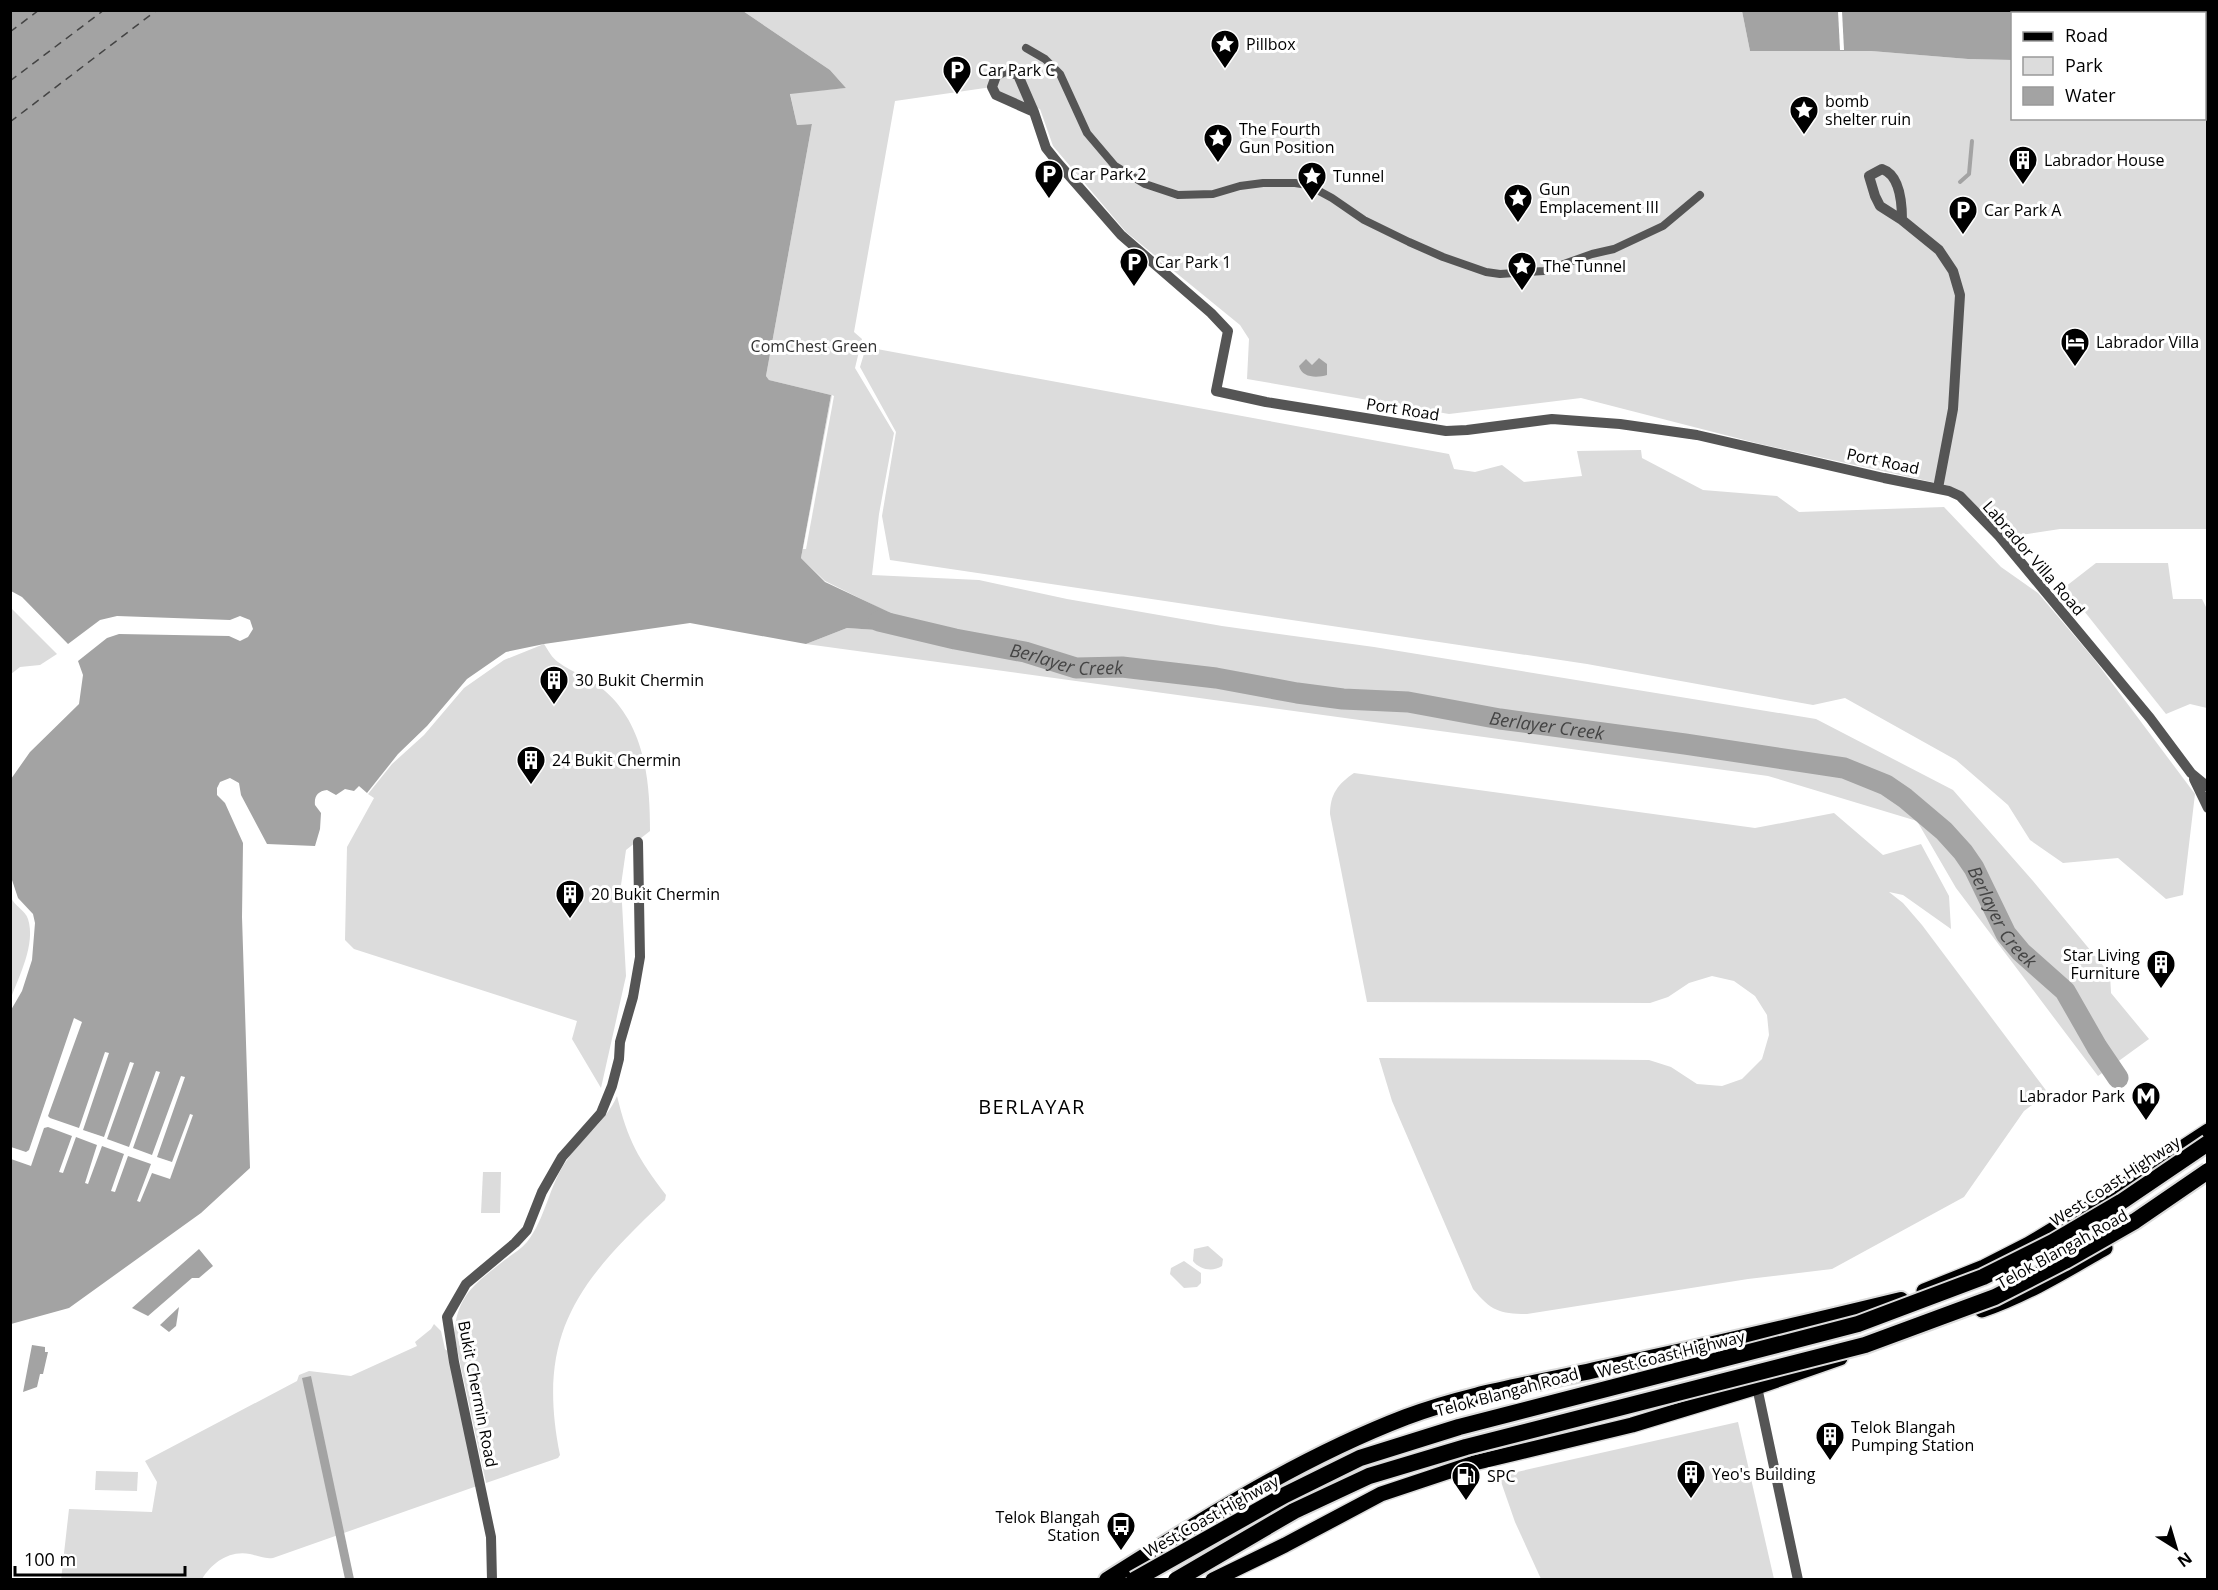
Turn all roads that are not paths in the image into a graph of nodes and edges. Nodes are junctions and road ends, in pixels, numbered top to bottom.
1 (1026, 48) dead end
2 (1022, 83) junction
3 (1009, 100) junction
4 (1034, 112) junction
5 (1700, 195) dead end
6 (1902, 220) dead end
7 (1938, 488) junction
8 (2192, 773) junction
9 (2208, 787) edge
10 (2208, 808) edge
11 (638, 842) dead end
12 (2208, 1131) edge
13 (2208, 1143) edge
14 (2208, 1172) edge
15 (2208, 1180) edge
16 (2029, 1244) junction
17 (2039, 1286) junction
18 (1901, 1300) junction
19 (1757, 1387) junction
20 (1526, 1405) junction
21 (1542, 1445) junction
22 (492, 1580) edge
23 (1107, 1580) edge
24 (1118, 1580) edge
25 (1134, 1580) edge
26 (1176, 1580) edge
27 (1213, 1580) edge
28 (1798, 1580) edge

1 - 5 street
2 - 3 street
2 - 3 street
2 - 4 street, Port Road
3 - 4 street
4 - 7 street, Port Road
6 - 7 street
7 - 8 street, Labrador Villa Road
8 - 9 street, Labrador Villa Road
8 - 10 street, Labrador Villa Road
11 - 22 street, Bukit Chermin Road
12 - 16 main road, Telok Blangah Road
13 - 25 highway, West Coast Highway, bridge
14 - 26 highway, bridge
15 - 17 main road, Telok Blangah Road
16 - 17 main road
16 - 18 main road, Telok Blangah Road
17 - 19 main road, Telok Blangah Road
18 - 20 main road, Telok Blangah Road
18 - 23 highway
19 - 21 main road, Telok Blangah Road
19 - 28 street
20 - 21 main road
20 - 24 main road, Telok Blangah Road
21 - 27 main road, Telok Blangah Road

